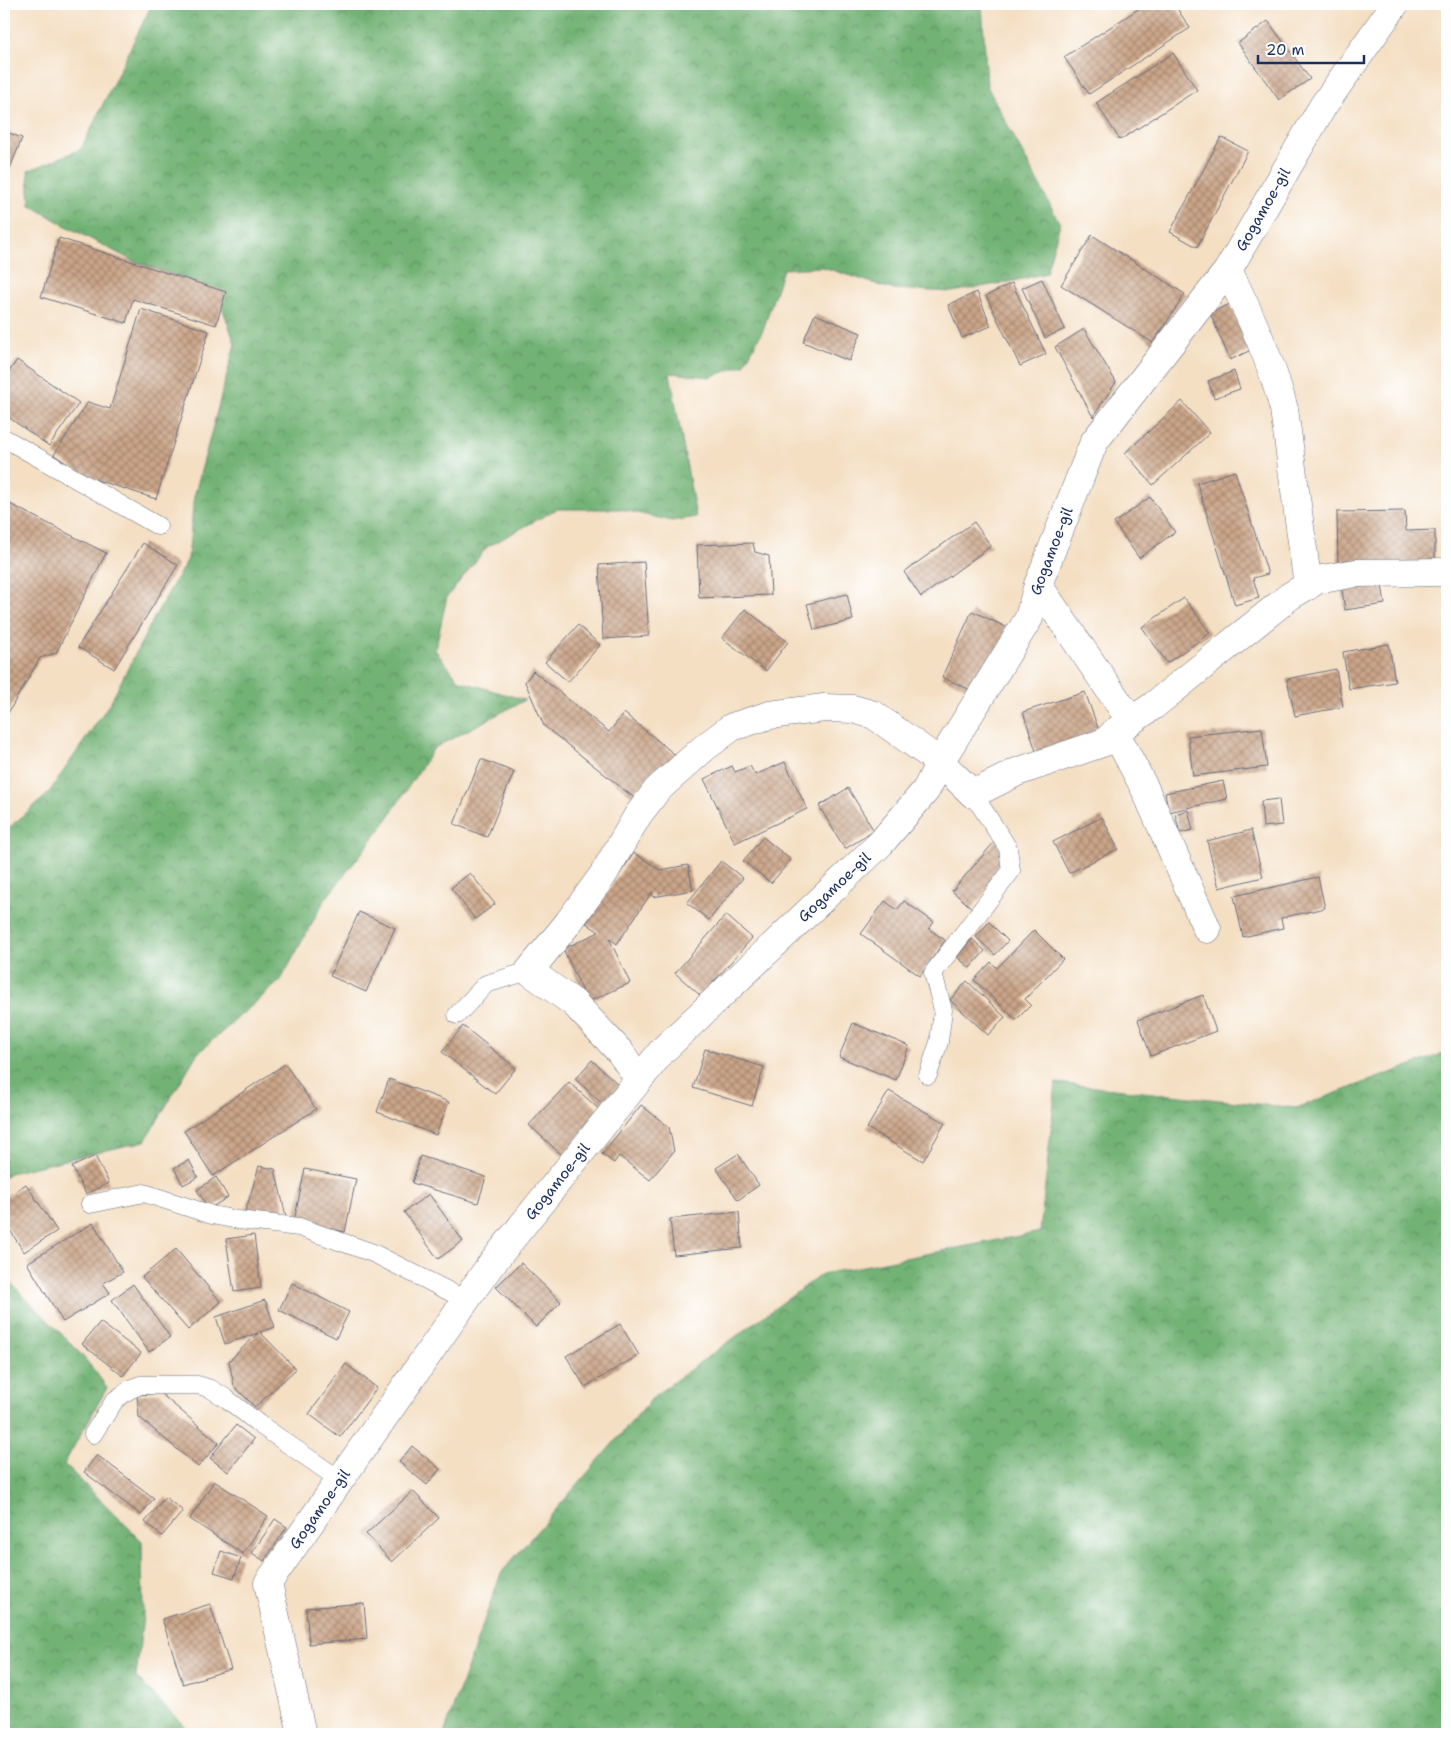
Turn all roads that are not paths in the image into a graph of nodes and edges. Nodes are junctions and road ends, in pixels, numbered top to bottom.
1 (1396, 4) edge
2 (1228, 270) junction
3 (4, 438) edge
4 (158, 526) dead end
5 (1447, 572) edge
6 (1038, 585) junction
7 (1308, 586) junction
8 (1123, 727) junction
9 (940, 762) junction
10 (973, 794) junction
11 (1207, 929) dead end
12 (529, 971) junction
13 (457, 1015) dead end
14 (928, 1075) dead end
15 (639, 1079) junction
16 (90, 1204) dead end
17 (466, 1300) junction
18 (93, 1434) dead end
19 (340, 1480) junction
20 (302, 1734) edge

1 - 2 street, Gogamoe-gil
2 - 6 street, Gogamoe-gil
2 - 7 street
3 - 4 lane
5 - 7 street
6 - 8 street
6 - 9 street, Gogamoe-gil
7 - 8 street
8 - 10 street
8 - 11 street
9 - 10 street
9 - 12 street
9 - 15 street, Gogamoe-gil
10 - 14 lane
12 - 13 lane
12 - 15 street
15 - 17 street, Gogamoe-gil
16 - 17 lane
17 - 19 street, Gogamoe-gil
18 - 19 lane
19 - 20 street, Gogamoe-gil

